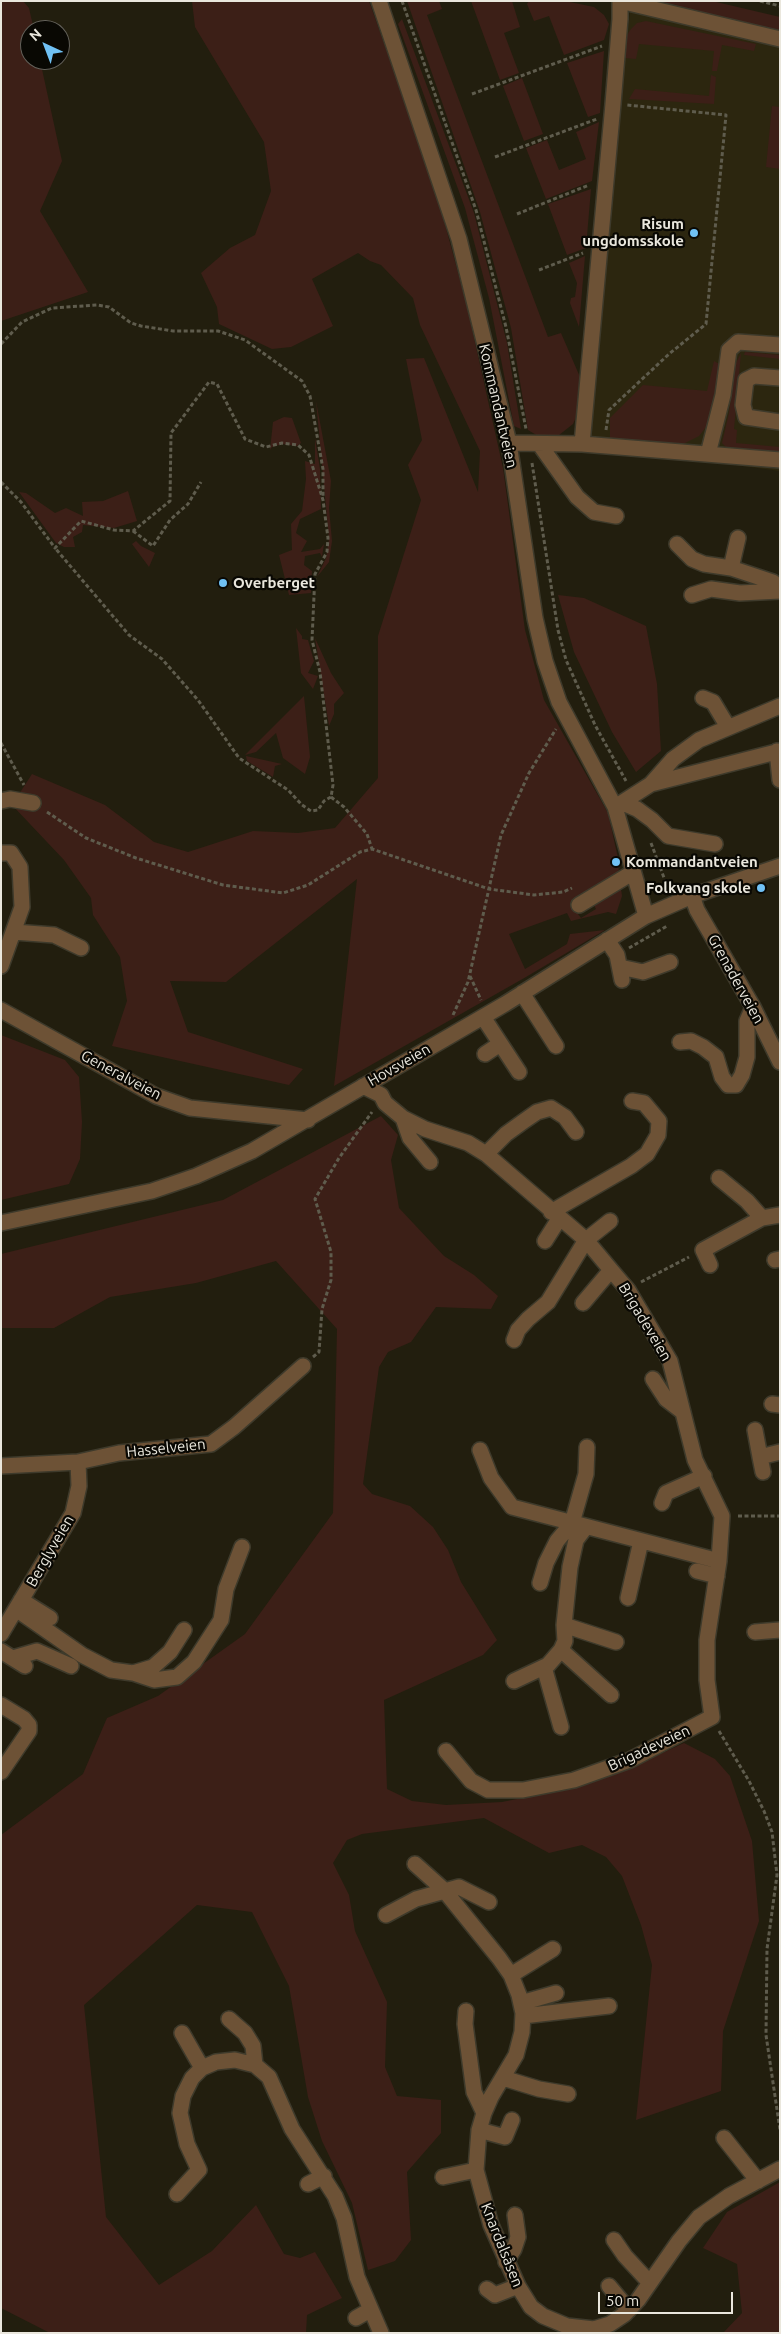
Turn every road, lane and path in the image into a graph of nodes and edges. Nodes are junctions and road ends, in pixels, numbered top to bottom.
1 (379, 1) edge
2 (760, 1) edge
3 (780, 6) edge
4 (780, 39) edge
5 (607, 44) dead end
6 (472, 94) dead end
7 (622, 104) dead end
8 (602, 117) dead end
9 (495, 158) dead end
10 (597, 182) dead end
11 (517, 214) dead end
12 (591, 250) dead end
13 (539, 270) dead end
14 (1, 344) edge
15 (780, 345) edge
16 (780, 378) edge
17 (780, 422) edge
18 (509, 443) junction
19 (582, 444) junction
20 (540, 445) junction
21 (604, 446) junction
22 (708, 454) junction
23 (780, 460) edge
24 (1, 482) edge
25 (202, 482) dead end
26 (323, 500) junction
27 (616, 516) dead end
28 (133, 531) junction
29 (738, 538) dead end
30 (677, 544) dead end
31 (55, 548) junction
32 (731, 568) junction
33 (780, 590) edge
34 (692, 595) dead end
35 (703, 698) dead end
36 (780, 706) edge
37 (563, 711) junction
38 (728, 727) junction
39 (1, 743) edge
40 (778, 751) edge
41 (780, 780) edge
42 (651, 784) junction
43 (331, 797) junction
44 (1, 802) edge
45 (33, 803) junction
46 (619, 805) junction
47 (715, 844) dead end
48 (372, 849) junction
49 (1, 853) edge
50 (780, 866) edge
51 (632, 873) junction
52 (578, 886) dead end
53 (489, 889) junction
54 (692, 896) junction
55 (579, 905) dead end
56 (646, 916) junction
57 (14, 932) junction
58 (608, 940) junction
59 (5, 946) edge
60 (81, 948) dead end
61 (670, 962) dead end
62 (1, 966) edge
63 (470, 975) junction
64 (522, 993) junction
65 (753, 1007) junction
66 (1, 1010) edge
67 (486, 1015) junction
68 (442, 1040) junction
69 (680, 1042) dead end
70 (500, 1044) junction
71 (556, 1046) dead end
72 (485, 1054) dead end
73 (780, 1062) edge
74 (519, 1072) dead end
75 (363, 1086) junction
76 (632, 1100) dead end
77 (385, 1103) junction
78 (403, 1118) junction
79 (308, 1120) junction
80 (576, 1132) dead end
81 (486, 1154) junction
82 (430, 1162) dead end
83 (719, 1178) dead end
84 (555, 1215) junction
85 (780, 1215) edge
86 (762, 1218) junction
87 (610, 1221) dead end
88 (1, 1223) edge
89 (586, 1240) junction
90 (545, 1241) dead end
91 (703, 1250) junction
92 (710, 1265) dead end
93 (611, 1270) junction
94 (628, 1290) junction
95 (583, 1303) dead end
96 (514, 1340) dead end
97 (303, 1366) joint
98 (653, 1379) dead end
99 (683, 1412) junction
100 (755, 1430) dead end
101 (587, 1447) dead end
102 (480, 1450) dead end
103 (780, 1452) edge
104 (760, 1456) junction
105 (78, 1462) junction
106 (1, 1466) edge
107 (763, 1472) dead end
108 (704, 1476) junction
109 (662, 1503) dead end
110 (722, 1516) junction
111 (780, 1516) edge
112 (579, 1525) junction
113 (641, 1541) junction
114 (242, 1547) dead end
115 (718, 1569) junction
116 (697, 1571) dead end
117 (540, 1584) dead end
118 (628, 1598) dead end
119 (19, 1605) junction
120 (50, 1618) dead end
121 (564, 1625) junction
122 (184, 1630) dead end
123 (780, 1630) edge
124 (755, 1632) dead end
125 (1, 1634) edge
126 (616, 1642) dead end
127 (561, 1650) junction
128 (13, 1658) edge
129 (72, 1666) dead end
130 (544, 1666) junction
131 (133, 1673) junction
132 (514, 1681) dead end
133 (611, 1695) dead end
134 (1, 1705) edge
135 (712, 1717) junction
136 (561, 1727) dead end
137 (446, 1751) dead end
138 (1, 1772) edge
139 (415, 1864) dead end
140 (444, 1890) junction
141 (488, 1902) dead end
142 (386, 1915) dead end
143 (552, 1949) dead end
144 (510, 1975) junction
145 (556, 1993) dead end
146 (609, 2006) dead end
147 (522, 2010) junction
148 (466, 2011) dead end
149 (229, 2019) dead end
150 (182, 2033) dead end
151 (255, 2065) junction
152 (202, 2068) junction
153 (503, 2078) junction
154 (568, 2094) dead end
155 (484, 2114) junction
156 (512, 2120) dead end
157 (479, 2130) junction
158 (780, 2130) edge
159 (724, 2138) dead end
160 (780, 2169) edge
161 (476, 2170) junction
162 (324, 2176) junction
163 (443, 2177) dead end
164 (758, 2181) junction
165 (308, 2184) dead end
166 (177, 2194) dead end
167 (515, 2215) dead end
168 (614, 2240) dead end
169 (506, 2262) junction
170 (650, 2283) junction
171 (518, 2286) junction
172 (609, 2286) dead end
173 (487, 2289) dead end
174 (370, 2310) junction
175 (629, 2310) junction
176 (356, 2318) dead end
177 (611, 2328) edge
178 (564, 2330) edge
179 (381, 2333) edge

1 - 18 street, Kommandantveien
2 - 3 path
4 - 19 street
5 - 6 path
7 - 21 path
8 - 9 path
10 - 11 path
12 - 13 path
14 - 26 path
15 - 22 street
16 - 17 street
18 - 20 street
18 - 37 street, Kommandantveien
19 - 20 street
19 - 21 street
20 - 27 street
21 - 22 street
22 - 23 street
24 - 31 path
25 - 28 path
26 - 28 path
26 - 43 path
28 - 31 path
29 - 32 street
30 - 32 street
31 - 43 path
32 - 33 street
33 - 34 street
35 - 38 street
36 - 38 street
37 - 46 street, Kommandantveien
37 - 53 path
38 - 42 street
39 - 45 path
40 - 41 street
40 - 42 street
42 - 46 street
43 - 48 path
44 - 45 street
45 - 48 path
46 - 47 street
46 - 51 street, Kommandantveien
48 - 53 path
49 - 57 street
50 - 54 street, Hovsveien
51 - 55 street
51 - 56 street, Kommandantveien
52 - 53 path
53 - 63 path
54 - 56 street, Hovsveien
54 - 65 street, Grenaderveien
56 - 58 street, Hovsveien
57 - 59 street
57 - 60 street
58 - 61 street
58 - 64 street, Hovsveien
59 - 62 street
63 - 67 path
63 - 68 path
64 - 67 street, Hovsveien
64 - 71 street
65 - 69 street
65 - 73 street, Grenaderveien
66 - 79 street, Generalveien
67 - 68 street, Hovsveien
67 - 70 street
68 - 75 street, Hovsveien
70 - 72 street
70 - 74 street
75 - 77 street, Brigadeveien
75 - 79 street, Hovsveien
76 - 84 street
77 - 78 street, Brigadeveien
77 - 97 path
78 - 81 street, Brigadeveien
78 - 82 street
79 - 88 street, Hovsveien
80 - 81 street
81 - 84 street, Brigadeveien
83 - 86 street
84 - 89 street, Brigadeveien
84 - 90 street
85 - 86 street
86 - 91 street
87 - 89 street
89 - 93 street, Brigadeveien
89 - 96 street
91 - 92 street
91 - 94 path
93 - 94 street, Brigadeveien
93 - 95 street
94 - 99 street, Brigadeveien
97 - 105 street, Hasselveien
98 - 99 street
99 - 108 street, Brigadeveien
100 - 104 street
101 - 112 street
102 - 112 street
103 - 104 street
104 - 107 street
105 - 106 street, Hasselveien
105 - 119 street, Berglyveien
108 - 109 street
108 - 110 street, Brigadeveien
110 - 111 path
110 - 115 street, Brigadeveien
112 - 113 street
112 - 117 street
112 - 121 street
113 - 115 street
113 - 118 street
114 - 131 street
115 - 116 street
115 - 135 street, Brigadeveien
119 - 120 street
119 - 125 street, Berglyveien
119 - 131 street
121 - 126 street
121 - 127 street
122 - 131 street
123 - 124 street
127 - 130 street
127 - 133 street
128 - 129 street
130 - 132 street
130 - 136 street
134 - 138 street
135 - 137 street, Brigadeveien
135 - 158 path
139 - 140 street, Knardalsåsen
140 - 141 street
140 - 142 street
140 - 144 street, Knardalsåsen
143 - 144 street
144 - 147 street, Knardalsåsen
145 - 147 street
146 - 147 street
147 - 153 street, Knardalsåsen
148 - 155 street
149 - 151 street
150 - 152 street
151 - 152 street
151 - 162 street
152 - 166 street
153 - 154 street
153 - 155 street, Knardalsåsen
155 - 157 street, Knardalsåsen
156 - 157 street
157 - 161 street, Knardalsåsen
159 - 164 street
160 - 164 street, Knardalsåsen
161 - 163 street
161 - 169 street, Knardalsåsen
162 - 165 street
162 - 174 street
164 - 170 street, Knardalsåsen
167 - 169 street
168 - 170 street
169 - 171 street, Knardalsåsen
170 - 175 street, Knardalsåsen
171 - 173 street
171 - 178 street, Knardalsåsen
172 - 175 street
174 - 176 street
174 - 179 street
175 - 177 street, Knardalsåsen
177 - 178 street, Knardalsåsen

